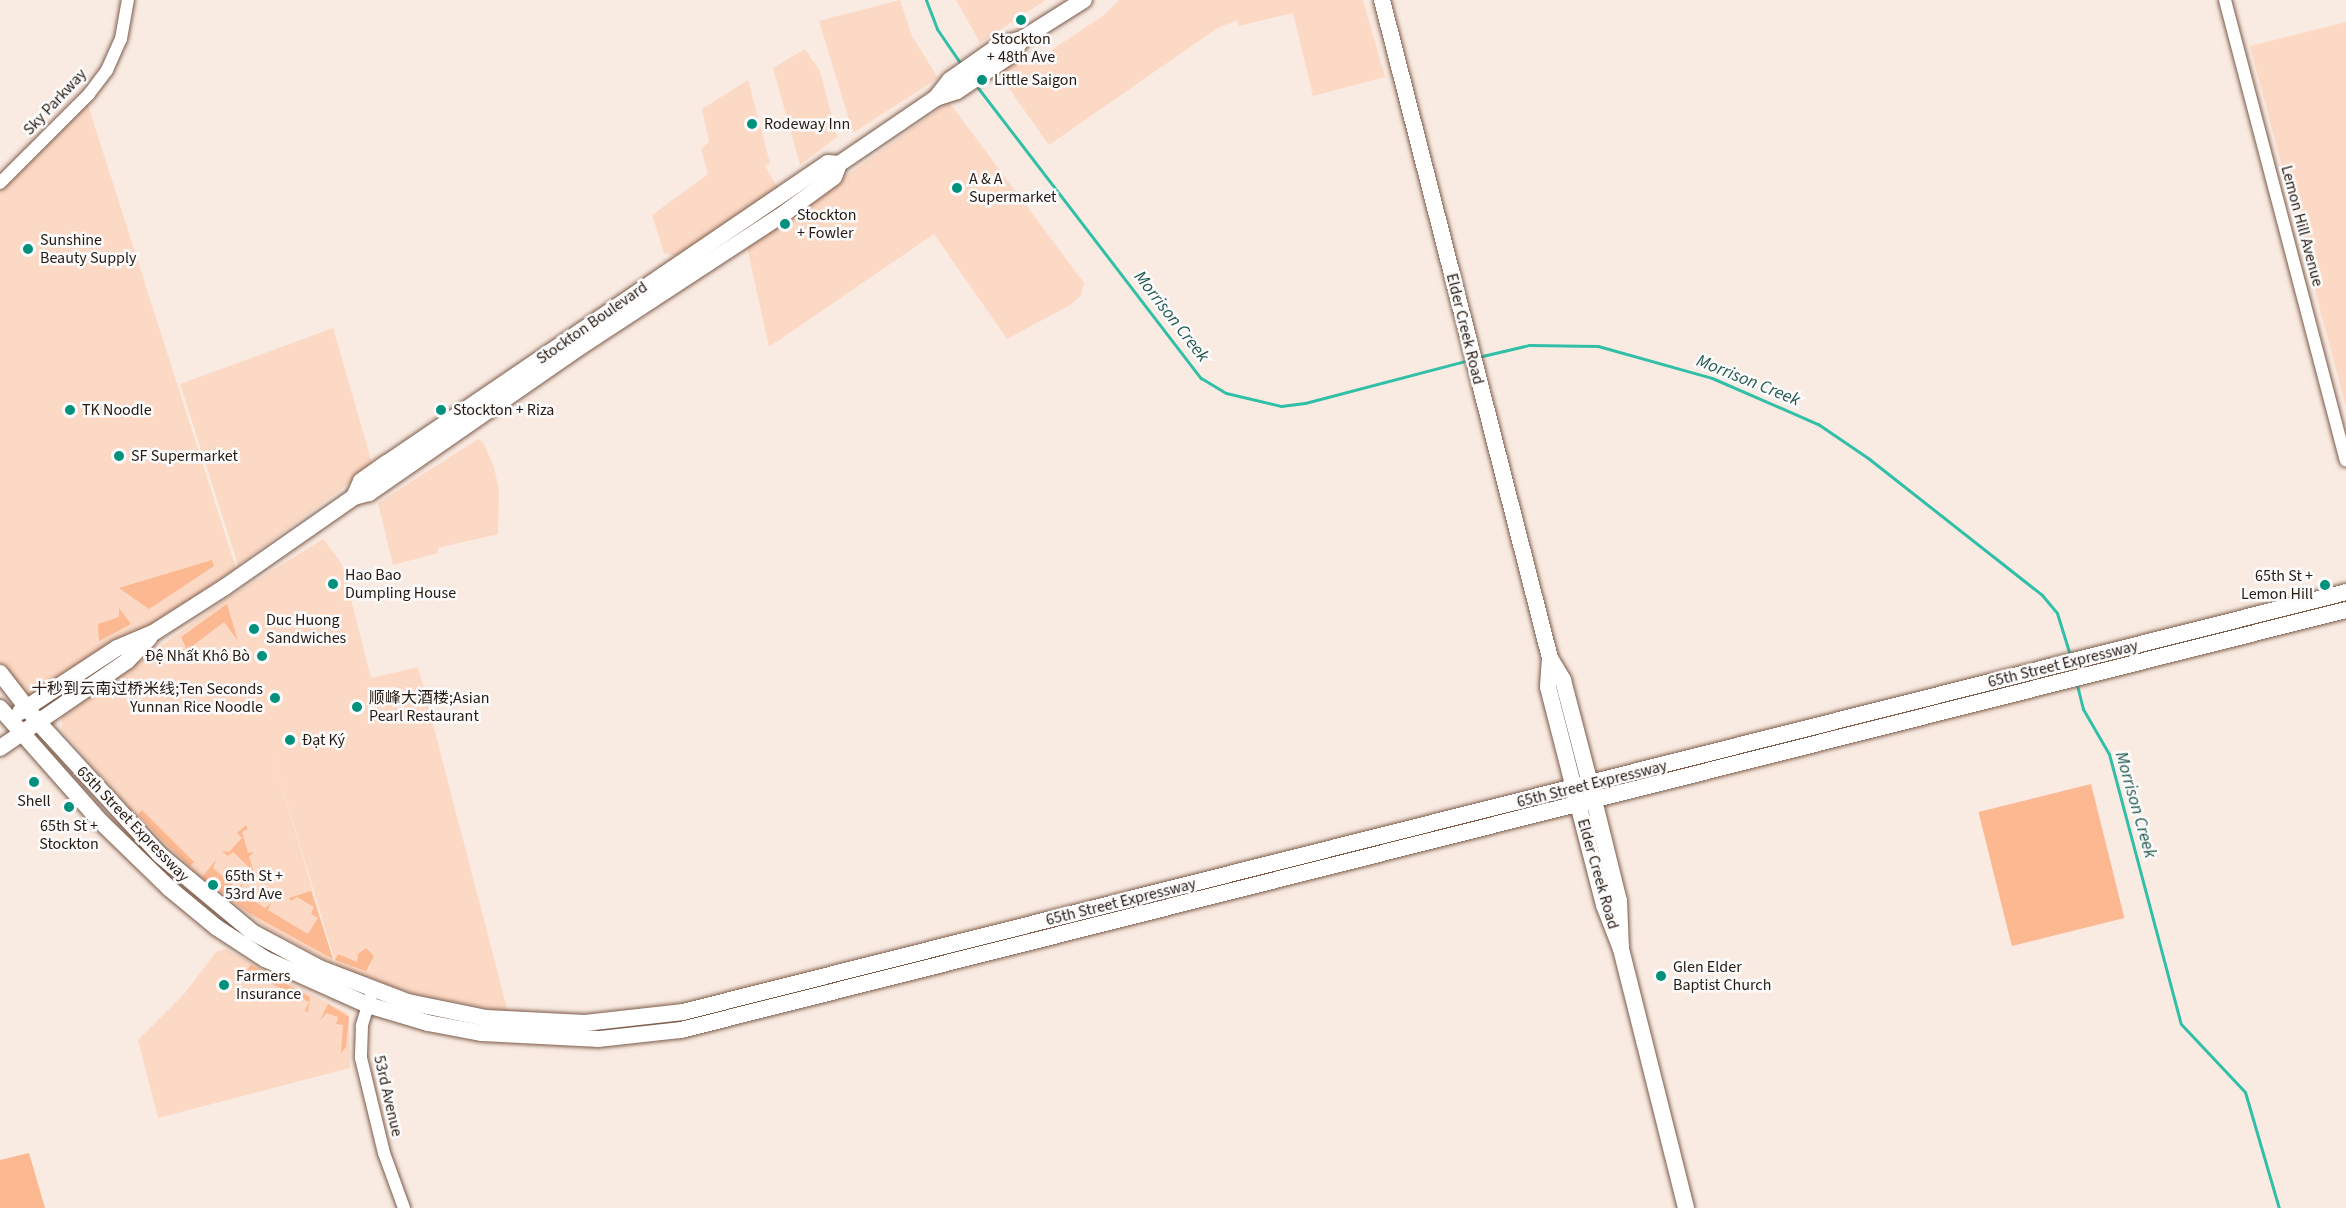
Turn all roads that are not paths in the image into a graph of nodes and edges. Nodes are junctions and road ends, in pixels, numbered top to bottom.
1 (128, 0) edge
2 (1084, 0) edge
3 (1382, 0) edge
4 (2225, 0) edge
5 (0, 183) edge
6 (668, 280) junction
7 (534, 363) junction
8 (476, 418) junction
9 (2346, 460) edge
10 (354, 497) junction
11 (2346, 592) edge
12 (2346, 610) edge
13 (153, 633) junction
14 (1550, 658) junction
15 (2091, 666) junction
16 (0, 673) edge
17 (2058, 674) junction
18 (26, 706) junction
19 (38, 722) junction
20 (7, 723) edge
21 (0, 748) edge
22 (1590, 784) junction
23 (1573, 788) junction
24 (1594, 801) junction
25 (1578, 805) junction
26 (99, 820) junction
27 (189, 883) junction
28 (216, 927) junction
29 (280, 947) junction
30 (1621, 949) junction
31 (371, 997) junction
32 (404, 1208) edge
33 (1686, 1208) edge

1 - 5 street, Sky Parkway
2 - 6 main road, Stockton Boulevard
3 - 14 main road, Elder Creek Road
4 - 9 street, Lemon Hill Avenue
6 - 7 main road, Stockton Boulevard
6 - 8 main road, Stockton Boulevard
7 - 8 main road
7 - 10 main road, Stockton Boulevard
8 - 10 main road, Stockton Boulevard
10 - 13 main road, Stockton Boulevard
11 - 15 main road, 65th Street Expressway
12 - 15 main road, 65th Street Expressway
13 - 18 main road, Stockton Boulevard
13 - 19 main road, Stockton Boulevard
14 - 22 main road, Elder Creek Road
14 - 23 main road, Elder Creek Road
15 - 17 main road, 65th Street Expressway
16 - 18 main road, 65th Street Expressway
17 - 22 main road, 65th Street Expressway
17 - 24 main road, 65th Street Expressway
18 - 19 main road, 65th Street Expressway
18 - 20 main road, Stockton Boulevard
19 - 20 main road, Stockton Boulevard
19 - 27 main road, 65th Street Expressway
20 - 21 main road, Stockton Boulevard
20 - 26 main road, 65th Street Expressway
22 - 23 main road, 65th Street Expressway
22 - 24 main road, Elder Creek Road
23 - 25 main road, Elder Creek Road
23 - 31 main road, 65th Street Expressway
24 - 25 main road, 65th Street Expressway
24 - 30 main road, Elder Creek Road
25 - 30 main road, Elder Creek Road
25 - 31 main road, 65th Street Expressway
26 - 27 main road
26 - 28 main road, 65th Street Expressway
27 - 29 main road, 65th Street Expressway
28 - 29 main road
28 - 31 main road, 65th Street Expressway
29 - 31 main road, 65th Street Expressway
30 - 33 main road, Elder Creek Road
31 - 32 street, 53rd Avenue

